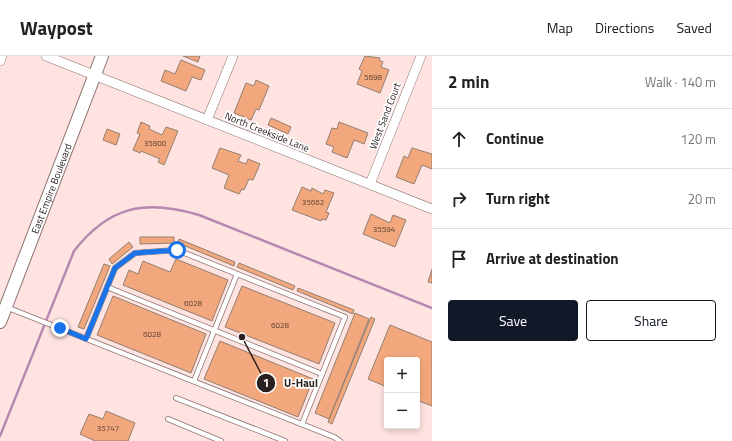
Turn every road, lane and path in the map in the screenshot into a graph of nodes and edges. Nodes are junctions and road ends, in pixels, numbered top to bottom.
1 (2, 56) edge
2 (46, 56) edge
3 (102, 56) edge
4 (233, 56) edge
5 (421, 56) edge
6 (0, 61) edge
7 (94, 76) junction
8 (207, 120) junction
9 (370, 184) junction
10 (432, 208) edge
11 (237, 274) junction
12 (107, 287) junction
13 (6, 307) junction
14 (0, 322) edge
15 (214, 330) junction
16 (86, 339) junction
17 (322, 374) junction
18 (194, 381) junction
19 (176, 398) dead end
20 (168, 419) dead end
21 (302, 424) junction
22 (222, 441) edge
23 (285, 441) edge
24 (340, 441) edge

1 - 6 street
2 - 7 street, North Creekside Lane
3 - 7 street, East Empire Boulevard
4 - 8 street
5 - 9 street, West Sand Court
7 - 8 street, North Creekside Lane
7 - 13 street, East Empire Boulevard
8 - 9 street, North Creekside Lane
9 - 10 street, North Creekside Lane
11 - 12 lane
11 - 15 lane
11 - 17 lane
12 - 15 lane
12 - 16 lane
13 - 14 street, East Empire Boulevard
13 - 16 lane
15 - 17 lane
15 - 18 lane
16 - 18 lane
17 - 21 lane
18 - 21 lane
19 - 23 lane
20 - 22 lane
21 - 24 lane

